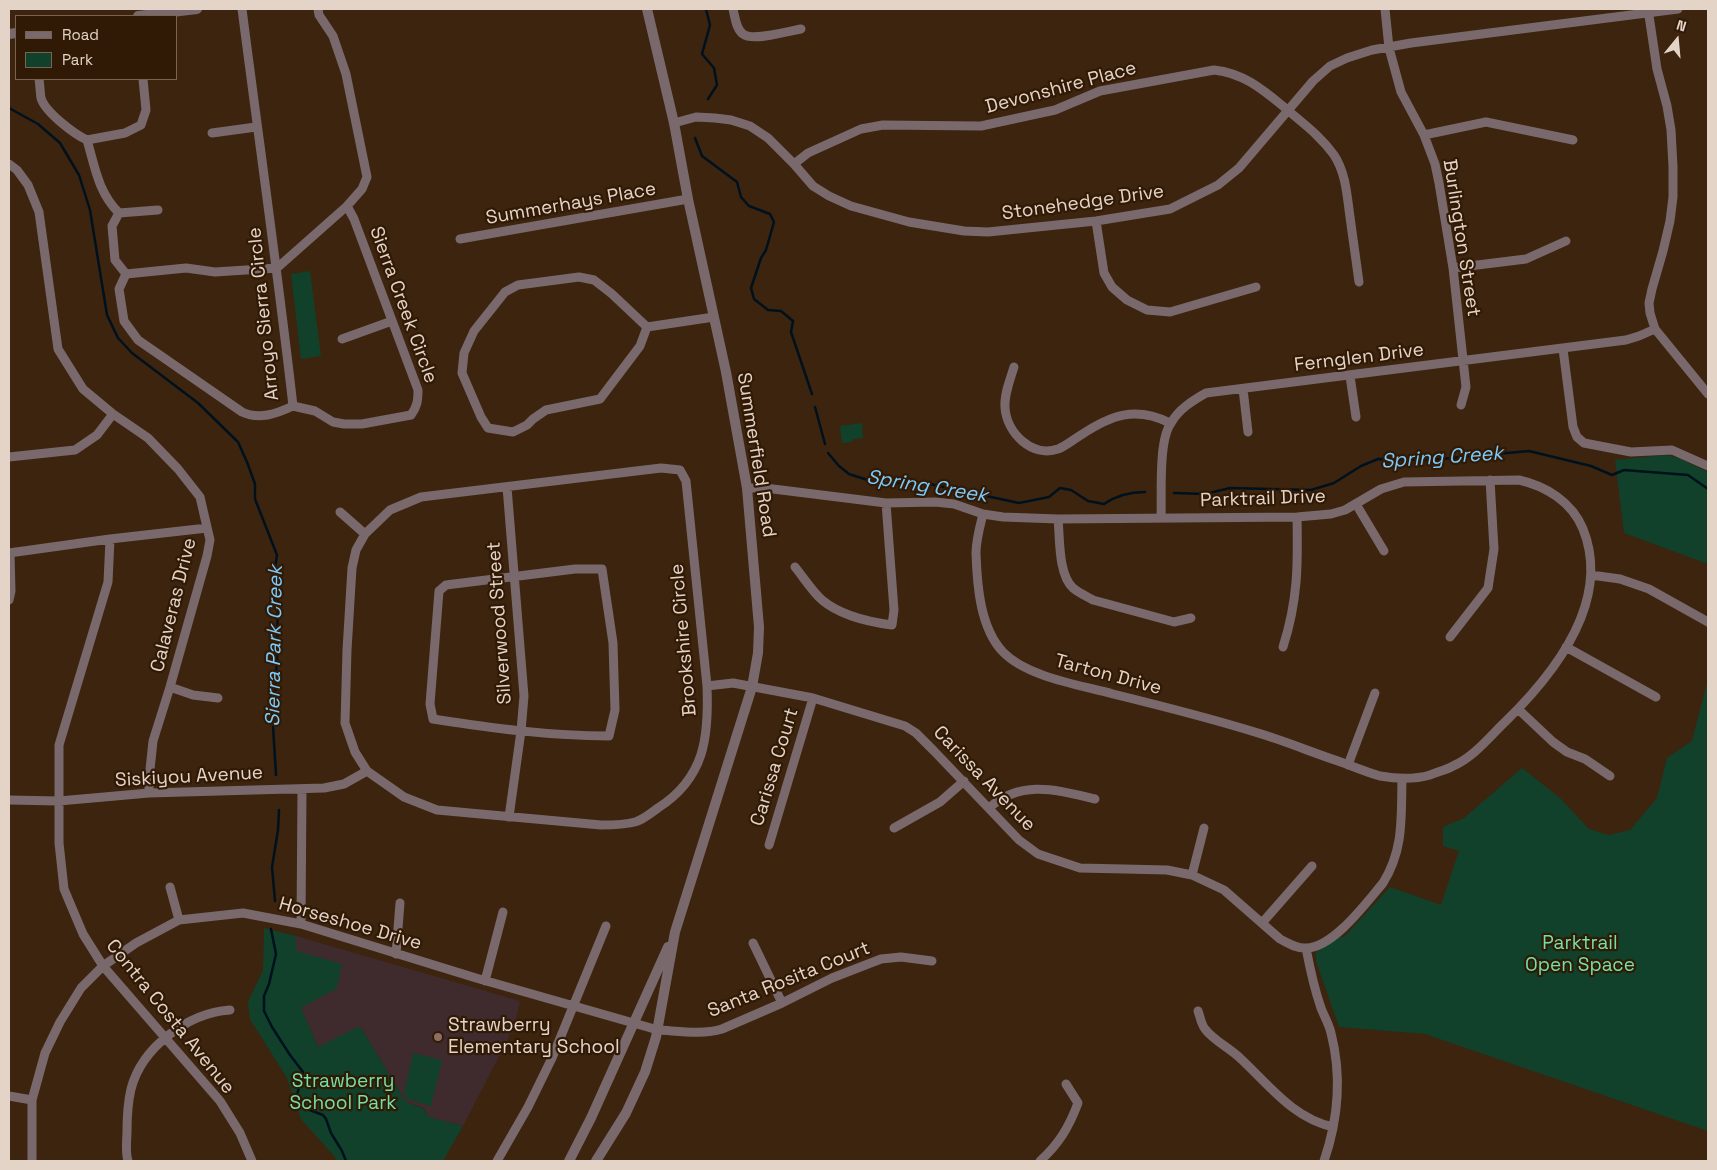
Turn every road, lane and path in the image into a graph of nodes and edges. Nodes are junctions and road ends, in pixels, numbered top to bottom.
1 (197, 9) edge
2 (242, 9) edge
3 (318, 9) edge
4 (647, 9) edge
5 (733, 9) edge
6 (1384, 9) edge
7 (1678, 9) edge
8 (1648, 11) edge
9 (146, 15) edge
10 (801, 29) dead end
11 (1389, 48) junction
12 (39, 80) edge
13 (143, 80) edge
14 (1287, 110) junction
15 (674, 123) junction
16 (256, 127) junction
17 (212, 133) dead end
18 (1424, 135) junction
19 (87, 140) junction
20 (1573, 140) dead end
21 (9, 164) edge
22 (794, 164) junction
23 (688, 199) junction
24 (347, 206) junction
25 (158, 210) dead end
26 (119, 213) junction
27 (1096, 221) junction
28 (460, 239) dead end
29 (1566, 241) dead end
30 (277, 268) junction
31 (1454, 268) junction
32 (126, 274) junction
33 (1359, 282) dead end
34 (1256, 286) dead end
35 (714, 317) junction
36 (392, 321) junction
37 (647, 327) junction
38 (1655, 328) junction
39 (342, 339) dead end
40 (1563, 349) junction
41 (1463, 362) junction
42 (1014, 367) dead end
43 (1350, 376) junction
44 (1244, 389) junction
45 (1708, 394) edge
46 (1461, 405) dead end
47 (293, 406) junction
48 (113, 414) junction
49 (1356, 417) dead end
50 (1170, 424) junction
51 (1248, 432) dead end
52 (9, 458) edge
53 (1708, 466) edge
54 (1490, 480) junction
55 (506, 487) junction
56 (747, 488) junction
57 (886, 503) junction
58 (1356, 504) junction
59 (340, 512) dead end
60 (983, 514) junction
61 (1297, 517) junction
62 (1161, 518) junction
63 (1058, 519) junction
64 (207, 528) junction
65 (365, 534) junction
66 (110, 539) junction
67 (1384, 551) dead end
68 (9, 553) edge
69 (795, 567) dead end
70 (1592, 575) junction
71 (515, 576) junction
72 (9, 600) edge
73 (1191, 618) dead end
74 (1708, 622) edge
75 (1450, 637) dead end
76 (1283, 647) dead end
77 (1566, 647) junction
78 (707, 686) junction
79 (170, 687) junction
80 (752, 687) junction
81 (1375, 693) dead end
82 (1656, 697) dead end
83 (218, 698) dead end
84 (813, 698) junction
85 (1518, 709) junction
86 (521, 731) junction
87 (1348, 765) junction
88 (367, 771) junction
89 (1610, 776) dead end
90 (1402, 779) junction
91 (964, 781) junction
92 (302, 789) junction
93 (149, 793) junction
94 (1095, 799) dead end
95 (9, 800) edge
96 (59, 802) junction
97 (989, 808) junction
98 (508, 817) junction
99 (894, 828) dead end
100 (1204, 828) dead end
101 (769, 845) dead end
102 (1312, 866) dead end
103 (1192, 875) junction
104 (170, 887) dead end
105 (400, 903) dead end
106 (503, 912) dead end
107 (179, 920) junction
108 (1262, 923) junction
109 (302, 924) junction
110 (606, 926) dead end
111 (675, 932) junction
112 (753, 943) dead end
113 (1306, 948) junction
114 (396, 954) junction
115 (932, 961) dead end
116 (103, 966) junction
117 (485, 980) junction
118 (782, 1003) junction
119 (573, 1004) junction
120 (230, 1010) dead end
121 (1198, 1011) dead end
122 (634, 1023) junction
123 (658, 1030) junction
124 (165, 1037) junction
125 (1066, 1084) dead end
126 (9, 1096) edge
127 (32, 1100) junction
128 (1333, 1127) junction
129 (32, 1161) edge
130 (128, 1161) edge
131 (252, 1161) edge
132 (497, 1161) edge
133 (569, 1161) edge
134 (596, 1161) edge
135 (1040, 1161) edge
136 (1324, 1161) edge

1 - 9 street
2 - 16 street, Arroyo Sierra Circle
3 - 24 street
4 - 15 street, Summerfield Road
5 - 10 street
6 - 11 street, Burlington Street
7 - 8 street, Stonehedge Drive
8 - 11 street, Stonehedge Drive
8 - 38 street
11 - 14 street, Stonehedge Drive
11 - 18 street, Burlington Street
12 - 19 street
13 - 19 street
14 - 22 street, Devonshire Place
14 - 27 street, Stonehedge Drive
14 - 33 street, Devonshire Place
15 - 22 street, Stonehedge Drive
15 - 23 street, Summerfield Road
16 - 17 street
16 - 30 street, Arroyo Sierra Circle
18 - 20 street
18 - 31 street, Burlington Street
19 - 26 street
21 - 48 street, Calaveras Drive
22 - 27 street, Stonehedge Drive
23 - 28 street, Summerhays Place
23 - 35 street, Summerfield Road
24 - 30 street
24 - 36 street, Sierra Creek Circle
25 - 26 street
26 - 32 street
27 - 34 street
29 - 31 street
30 - 32 street
30 - 47 street, Arroyo Sierra Circle
31 - 41 street, Burlington Street
32 - 47 street, Arroyo Sierra Circle
35 - 37 street
35 - 56 street, Summerfield Road
36 - 39 street
36 - 47 street, Sierra Creek Circle
37 - 37 street
38 - 40 street, Fernglen Drive
38 - 45 street
40 - 41 street, Fernglen Drive
40 - 53 street
41 - 43 street, Fernglen Drive
41 - 46 street, Burlington Street
42 - 50 street
43 - 44 street, Fernglen Drive
43 - 49 street
44 - 50 street, Fernglen Drive
44 - 51 street
48 - 52 street
48 - 64 street, Calaveras Drive
50 - 62 street, Fernglen Drive
54 - 58 street, Parktrail Drive
54 - 70 street, Parktrail Drive
54 - 75 street
55 - 65 street, Brookshire Circle
55 - 71 street, Silverwood Street
55 - 78 street, Brookshire Circle
56 - 57 street, Parktrail Drive
56 - 80 street, Summerfield Road
57 - 60 street, Parktrail Drive
57 - 69 street
58 - 61 street, Parktrail Drive
58 - 67 street
59 - 65 street
60 - 63 street, Parktrail Drive
60 - 87 street, Tarton Drive
61 - 62 street, Parktrail Drive
61 - 76 street
62 - 63 street, Parktrail Drive
63 - 73 street
64 - 66 street
64 - 79 street, Calaveras Drive
65 - 88 street, Brookshire Circle
66 - 68 street
66 - 96 street, Contra Costa Avenue
68 - 72 street
70 - 74 street
70 - 77 street, Parktrail Drive
71 - 86 street, Silverwood Street
71 - 86 street
71 - 86 street
77 - 82 street
77 - 85 street, Parktrail Drive
78 - 80 street, Carissa Avenue
78 - 98 street, Brookshire Circle
79 - 83 street
79 - 93 street, Calaveras Drive
80 - 84 street, Carissa Avenue
80 - 111 street, Summerfield Road
81 - 87 street
84 - 91 street, Carissa Avenue
84 - 101 street, Carissa Court
85 - 89 street
85 - 90 street, Parktrail Drive
86 - 98 street, Silverwood Street
87 - 90 street, Tarton Drive
88 - 92 street, Siskiyou Avenue
88 - 98 street, Brookshire Circle
90 - 113 street
91 - 97 street, Carissa Avenue
91 - 99 street
92 - 93 street, Siskiyou Avenue
92 - 109 street
93 - 96 street, Siskiyou Avenue
94 - 97 street
95 - 96 street, Siskiyou Avenue
96 - 116 street, Contra Costa Avenue
97 - 103 street, Carissa Avenue
100 - 103 street
102 - 108 street
103 - 108 street, Carissa Avenue
104 - 107 street
105 - 114 street
106 - 117 street
107 - 109 street, Horseshoe Drive
107 - 116 street, Horseshoe Drive
108 - 113 street, Carissa Avenue
109 - 114 street, Horseshoe Drive
110 - 119 street
111 - 122 street, Summerfield Road
111 - 123 street, Summerfield Road
112 - 118 street
113 - 128 street
114 - 117 street, Horseshoe Drive
115 - 118 street, Santa Rosita Court
116 - 124 street, Contra Costa Avenue
116 - 127 street, Horseshoe Drive
117 - 119 street, Horseshoe Drive
118 - 123 street, Santa Rosita Court
119 - 122 street, Horseshoe Drive
119 - 132 street
120 - 124 street
121 - 128 street
122 - 123 street, Horseshoe Drive
122 - 133 street, Summerfield Road
123 - 134 street, Summerfield Road
124 - 130 street
124 - 131 street, Contra Costa Avenue
125 - 135 street
126 - 127 street
127 - 129 street, Horseshoe Drive
128 - 136 street

